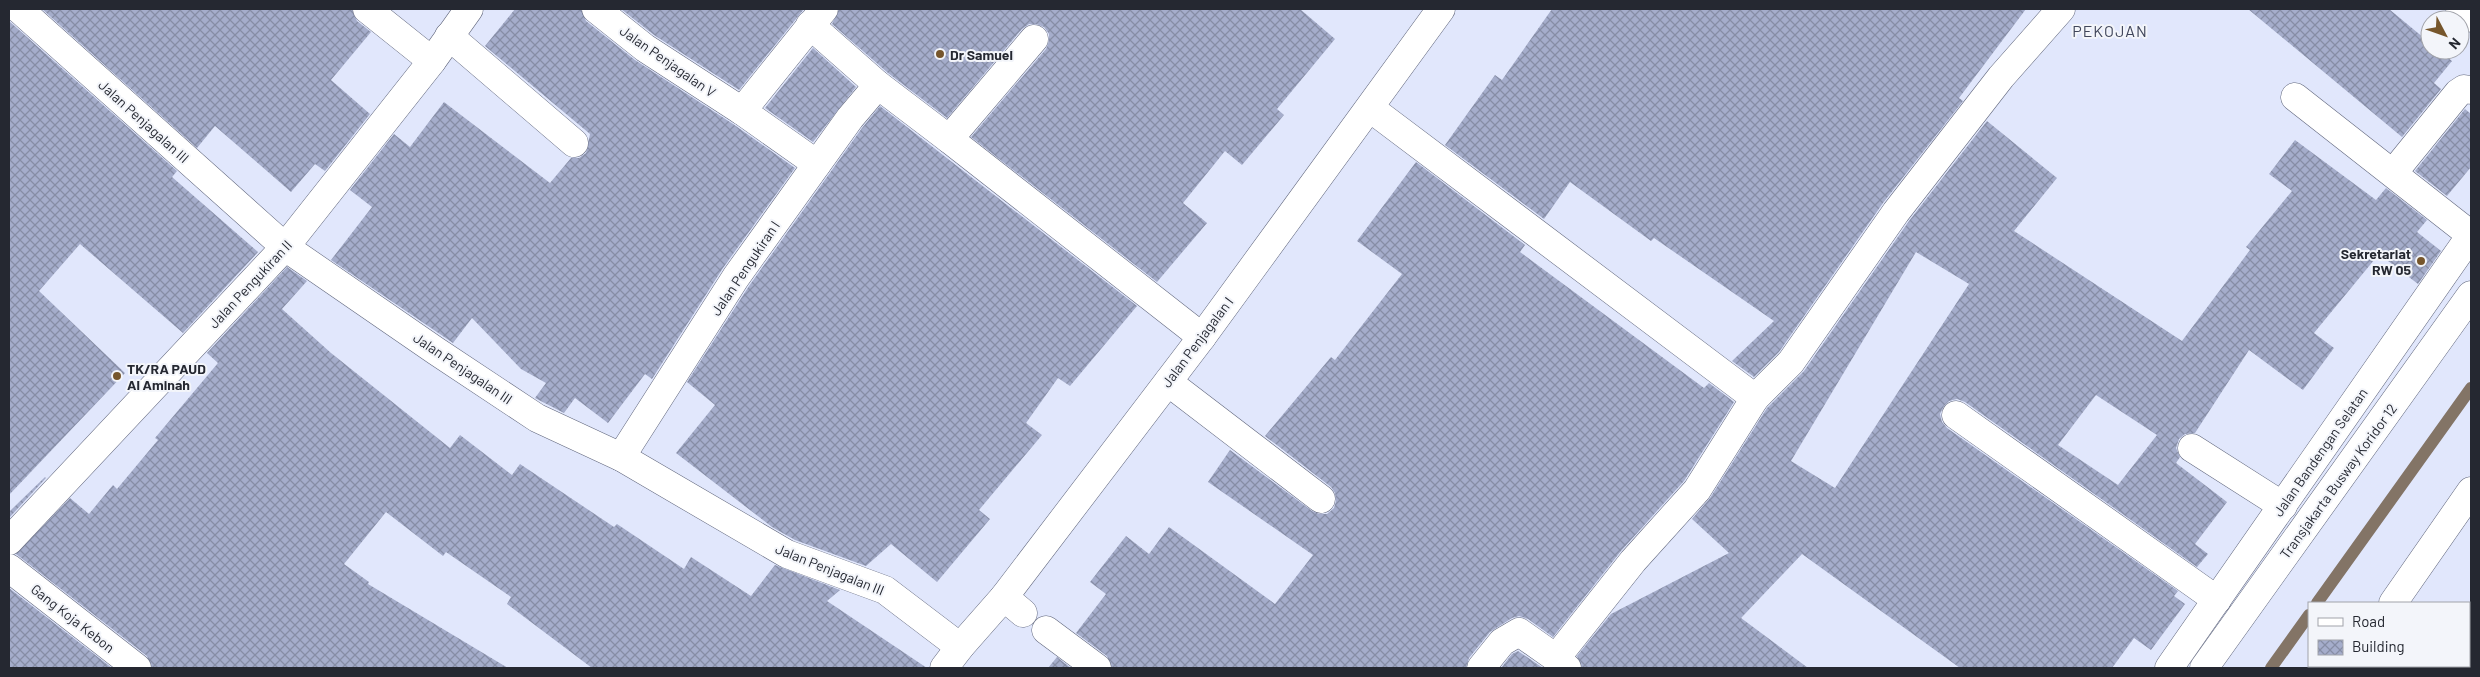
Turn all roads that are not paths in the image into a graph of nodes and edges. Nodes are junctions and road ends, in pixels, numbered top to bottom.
1 (19, 9) edge
2 (367, 9) edge
3 (469, 9) edge
4 (596, 9) edge
5 (1442, 9) edge
6 (2061, 9) edge
7 (2460, 9) edge
8 (817, 17) edge
9 (2471, 18) edge
10 (449, 36) junction
11 (1034, 39) dead end
12 (432, 61) junction
13 (878, 84) junction
14 (2471, 90) edge
15 (2294, 97) dead end
16 (1370, 108) junction
17 (742, 111) junction
18 (949, 139) junction
19 (574, 144) dead end
20 (817, 164) junction
21 (2393, 173) junction
22 (2471, 235) edge
23 (285, 248) junction
24 (2471, 295) edge
25 (1202, 337) junction
26 (1168, 382) junction
27 (1755, 398) junction
28 (1956, 415) dead end
29 (2189, 454) dead end
30 (621, 457) junction
31 (2471, 491) edge
32 (1321, 498) dead end
33 (2278, 512) junction
34 (9, 541) edge
35 (9, 568) edge
36 (2217, 600) junction
37 (2394, 602) edge
38 (1046, 630) dead end
39 (952, 658) edge
40 (1562, 663) edge
41 (138, 668) edge
42 (1097, 668) edge
43 (1481, 668) edge
44 (2169, 668) edge
45 (2204, 668) edge

1 - 23 street, Jalan Penjagalan III
2 - 12 street
3 - 10 street, Jalan Pengukiran II
4 - 17 street, Jalan Penjagalan V
5 - 16 street, Jalan Penjagalan I
6 - 27 street
7 - 9 street
8 - 13 street
8 - 17 street
10 - 12 street, Jalan Pengukiran II
10 - 19 street
11 - 18 street
12 - 23 street, Jalan Pengukiran II
13 - 18 street
13 - 20 street, Jalan Pengukiran I
14 - 21 street
15 - 21 street
16 - 25 street, Jalan Penjagalan I
16 - 27 street
17 - 20 street, Jalan Penjagalan V
18 - 25 street
20 - 30 street, Jalan Pengukiran I
21 - 22 street
22 - 33 street, Jalan Bandengan Selatan
23 - 30 street, Jalan Penjagalan III
23 - 34 street, Jalan Pengukiran II
24 - 45 street, Transjakarta Busway Koridor 12
25 - 26 street, Jalan Penjagalan I
26 - 32 street
26 - 39 street, Jalan Penjagalan I
27 - 40 street
28 - 36 street
29 - 33 street
30 - 39 street, Jalan Penjagalan III
31 - 37 street
33 - 36 street, Jalan Bandengan Selatan
35 - 41 street, Gang Koja Kebon
36 - 44 street, Jalan Bandengan Selatan
38 - 42 street
40 - 43 street

